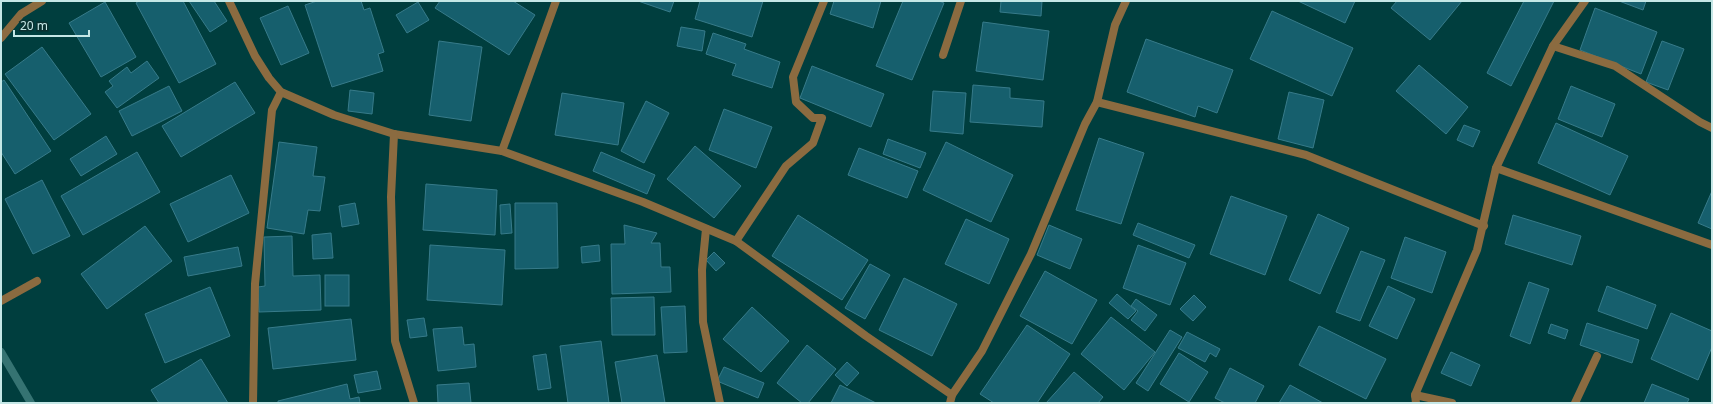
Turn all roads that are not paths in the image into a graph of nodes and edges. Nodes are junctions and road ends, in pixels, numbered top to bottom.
1 (42, 1) edge
2 (229, 1) edge
3 (556, 1) edge
4 (824, 1) edge
5 (961, 1) edge
6 (1126, 1) edge
7 (1585, 1) edge
8 (1, 38) edge
9 (1553, 46) junction
10 (943, 55) dead end
11 (281, 92) junction
12 (1097, 102) junction
13 (1712, 128) edge
14 (394, 134) junction
15 (502, 151) junction
16 (1496, 168) junction
17 (1484, 226) junction
18 (706, 229) junction
19 (736, 241) junction
20 (1712, 245) edge
21 (37, 281) dead end
22 (1, 301) edge
23 (1597, 356) dead end
24 (950, 399) edge
25 (1415, 399) edge
26 (253, 403) edge
27 (414, 403) edge
28 (720, 403) edge
29 (1452, 403) edge
30 (1575, 403) edge

1 - 8 street
2 - 11 street
3 - 15 street
4 - 19 street
5 - 10 street
6 - 12 street
7 - 9 street
9 - 13 street
9 - 16 street
11 - 14 street
11 - 26 street
12 - 17 street
12 - 24 street
14 - 15 street
14 - 27 street
15 - 18 street
16 - 17 street
16 - 20 street
17 - 25 street
18 - 19 street
18 - 28 street
19 - 24 street
21 - 22 street
23 - 30 street
25 - 29 street

